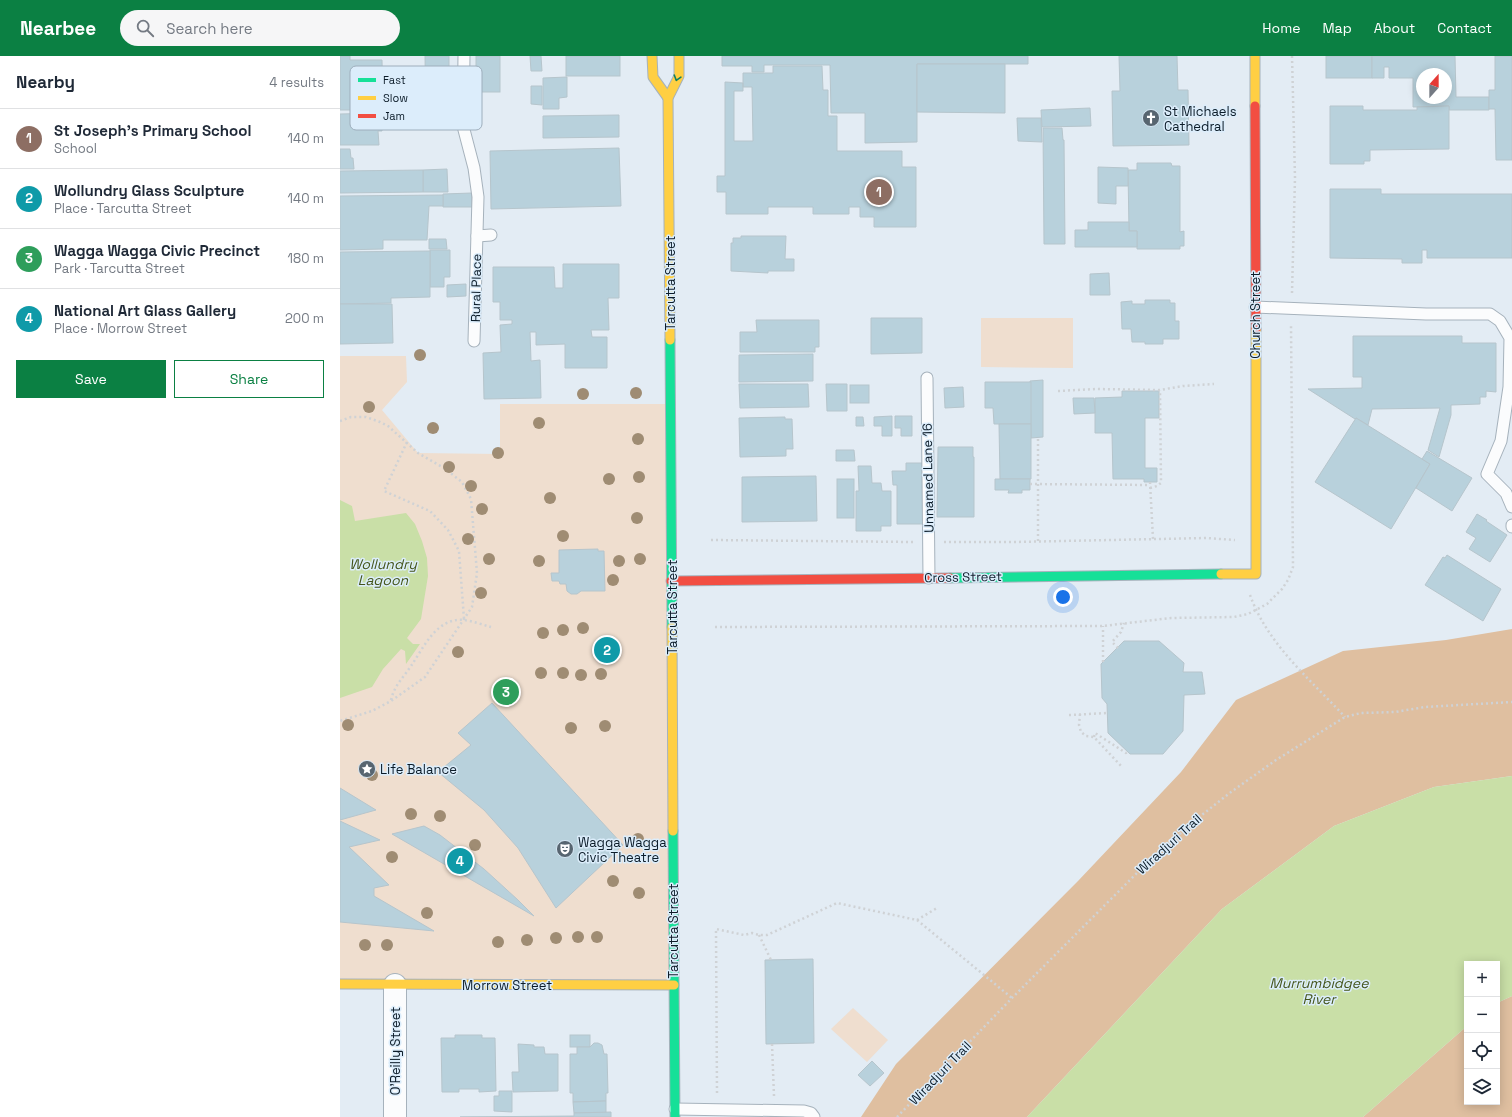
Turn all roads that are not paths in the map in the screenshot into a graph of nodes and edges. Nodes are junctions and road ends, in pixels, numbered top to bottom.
1 (464, 56) edge
2 (652, 56) edge
3 (679, 56) edge
4 (1254, 56) edge
5 (464, 66) edge
6 (668, 98) junction
7 (464, 130) edge
8 (491, 235) dead end
9 (477, 236) junction
10 (1255, 307) junction
11 (474, 341) dead end
12 (927, 378) dead end
13 (1512, 507) edge
14 (1256, 574) joint
15 (929, 578) junction
16 (671, 581) junction
17 (340, 984) edge
18 (395, 984) junction
19 (674, 985) junction
20 (675, 1113) edge
21 (395, 1117) edge
22 (814, 1117) edge

1 - 5 lane, Rural Place
2 - 6 street
3 -> 6 street, Tarcutta Street
4 - 10 street, Church Street
6 - 16 street, Tarcutta Street
7 - 9 lane, Rural Place
8 - 9 lane, Rural Place
9 - 11 lane, Rural Place
10 - 13 lane
10 - 14 street, Church Street
12 - 15 lane, Unnamed Lane 16
14 - 15 street, Cross Street
15 - 16 street, Cross Street
16 - 19 street, Tarcutta Street
17 - 18 street, Morrow Street
18 - 19 street, Morrow Street
18 - 21 street, O'Reilly Street
19 - 20 street, Tarcutta Street
20 - 22 lane

